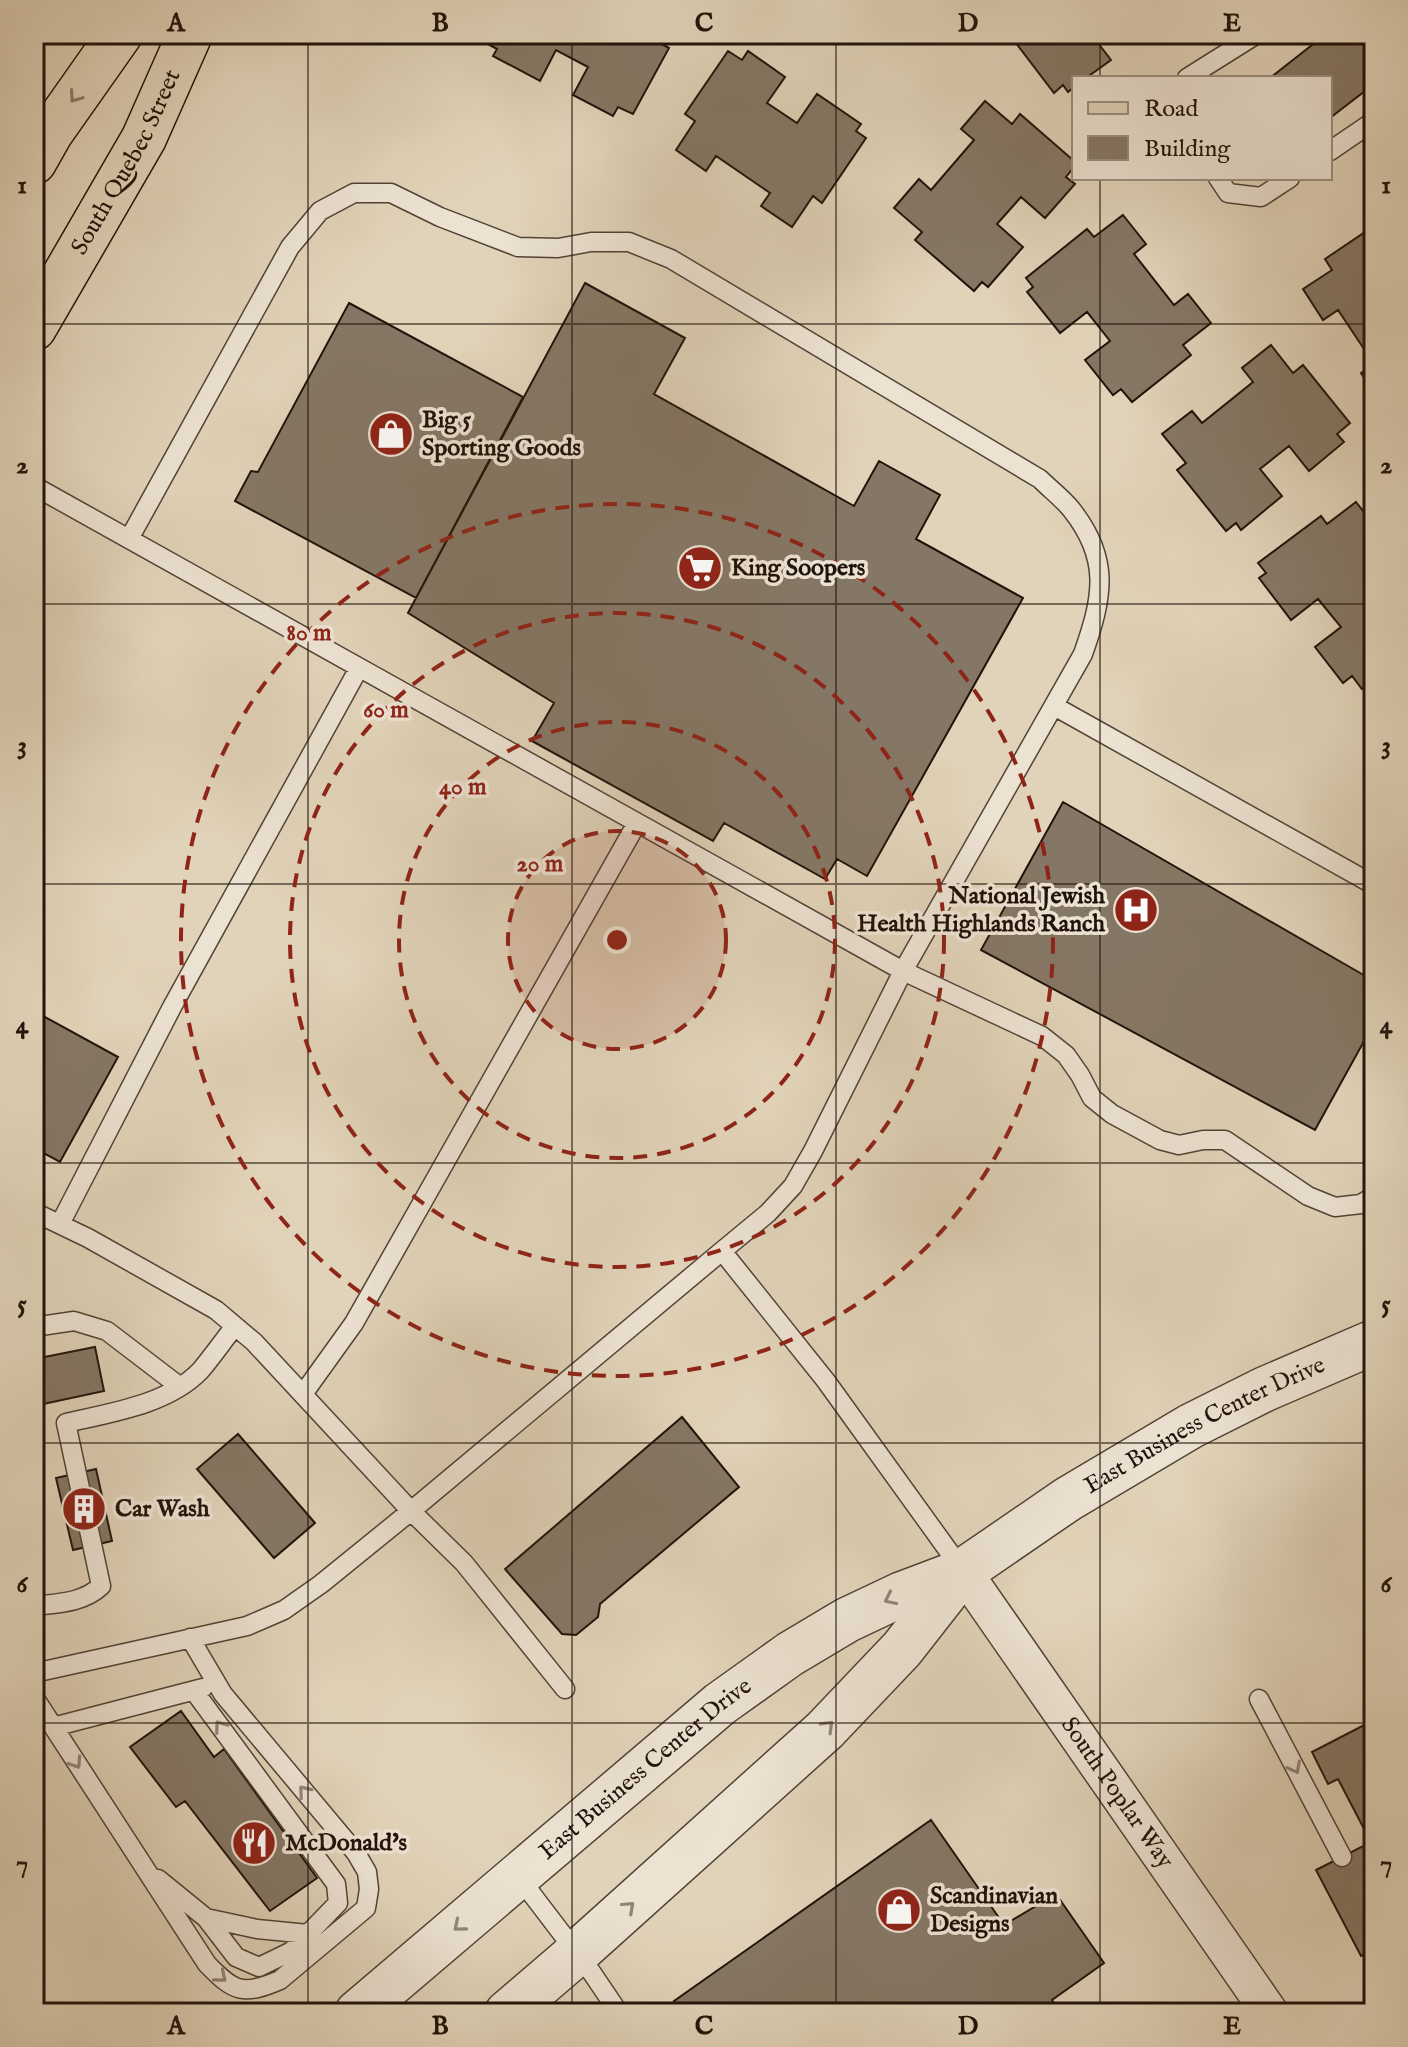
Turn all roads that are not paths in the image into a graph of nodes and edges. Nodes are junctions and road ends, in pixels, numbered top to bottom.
1 (120, 34) edge
2 (190, 34) edge
3 (1257, 34) edge
4 (1190, 76) edge
5 (1374, 121) edge
6 (1332, 150) edge
7 (34, 162) edge
8 (1219, 180) edge
9 (1287, 180) edge
10 (34, 328) edge
11 (34, 486) edge
12 (129, 539) junction
13 (359, 668) junction
14 (1054, 706) junction
15 (637, 823) junction
16 (1374, 885) edge
17 (903, 971) junction
18 (1374, 1196) edge
19 (34, 1212) edge
20 (60, 1224) junction
21 (722, 1251) junction
22 (235, 1326) junction
23 (34, 1327) edge
24 (1374, 1342) edge
25 (179, 1386) junction
26 (303, 1394) junction
27 (411, 1511) junction
28 (963, 1571) junction
29 (34, 1606) edge
30 (190, 1638) junction
31 (34, 1673) edge
32 (217, 1685) junction
33 (565, 1689) dead end
34 (194, 1691) junction
35 (34, 1697) edge
36 (1259, 1699) dead end
37 (53, 1727) junction
38 (1342, 1857) dead end
39 (144, 1867) junction
40 (518, 1876) junction
41 (206, 1918) junction
42 (308, 1934) junction
43 (577, 1953) junction
44 (357, 2013) edge
45 (507, 2013) edge
46 (619, 2013) edge
47 (1270, 2013) edge

1 -> 7 main road
2 - 10 main road, South Quebec Street
3 - 4 lane
5 - 6 lane
8 - 9 lane
11 - 12 lane
12 - 13 lane
12 - 14 lane
13 - 15 lane
13 - 20 lane
14 - 16 lane
14 - 17 lane
15 - 17 lane
15 - 26 lane
17 - 18 lane
17 - 21 lane
19 - 20 lane
20 - 22 lane
21 - 27 lane
21 - 28 lane
22 - 25 lane
22 - 26 lane
23 - 25 lane
24 - 28 street, East Business Center Drive
25 - 29 lane
26 - 27 lane
27 - 30 lane
27 - 33 lane
28 -> 40 street, East Business Center Drive
43 -> 28 street, East Business Center Drive
28 - 47 street, South Poplar Way
30 - 31 lane
30 - 32 lane
32 - 34 lane
39 -> 32 lane
34 - 37 lane
42 -> 34 lane
35 - 37 lane
36 -> 38 lane
37 -> 39 lane
39 - 41 lane
40 - 43 lane
40 -> 44 street, East Business Center Drive
41 - 42 lane
41 - 42 lane
43 - 45 street, East Business Center Drive
43 - 46 lane

